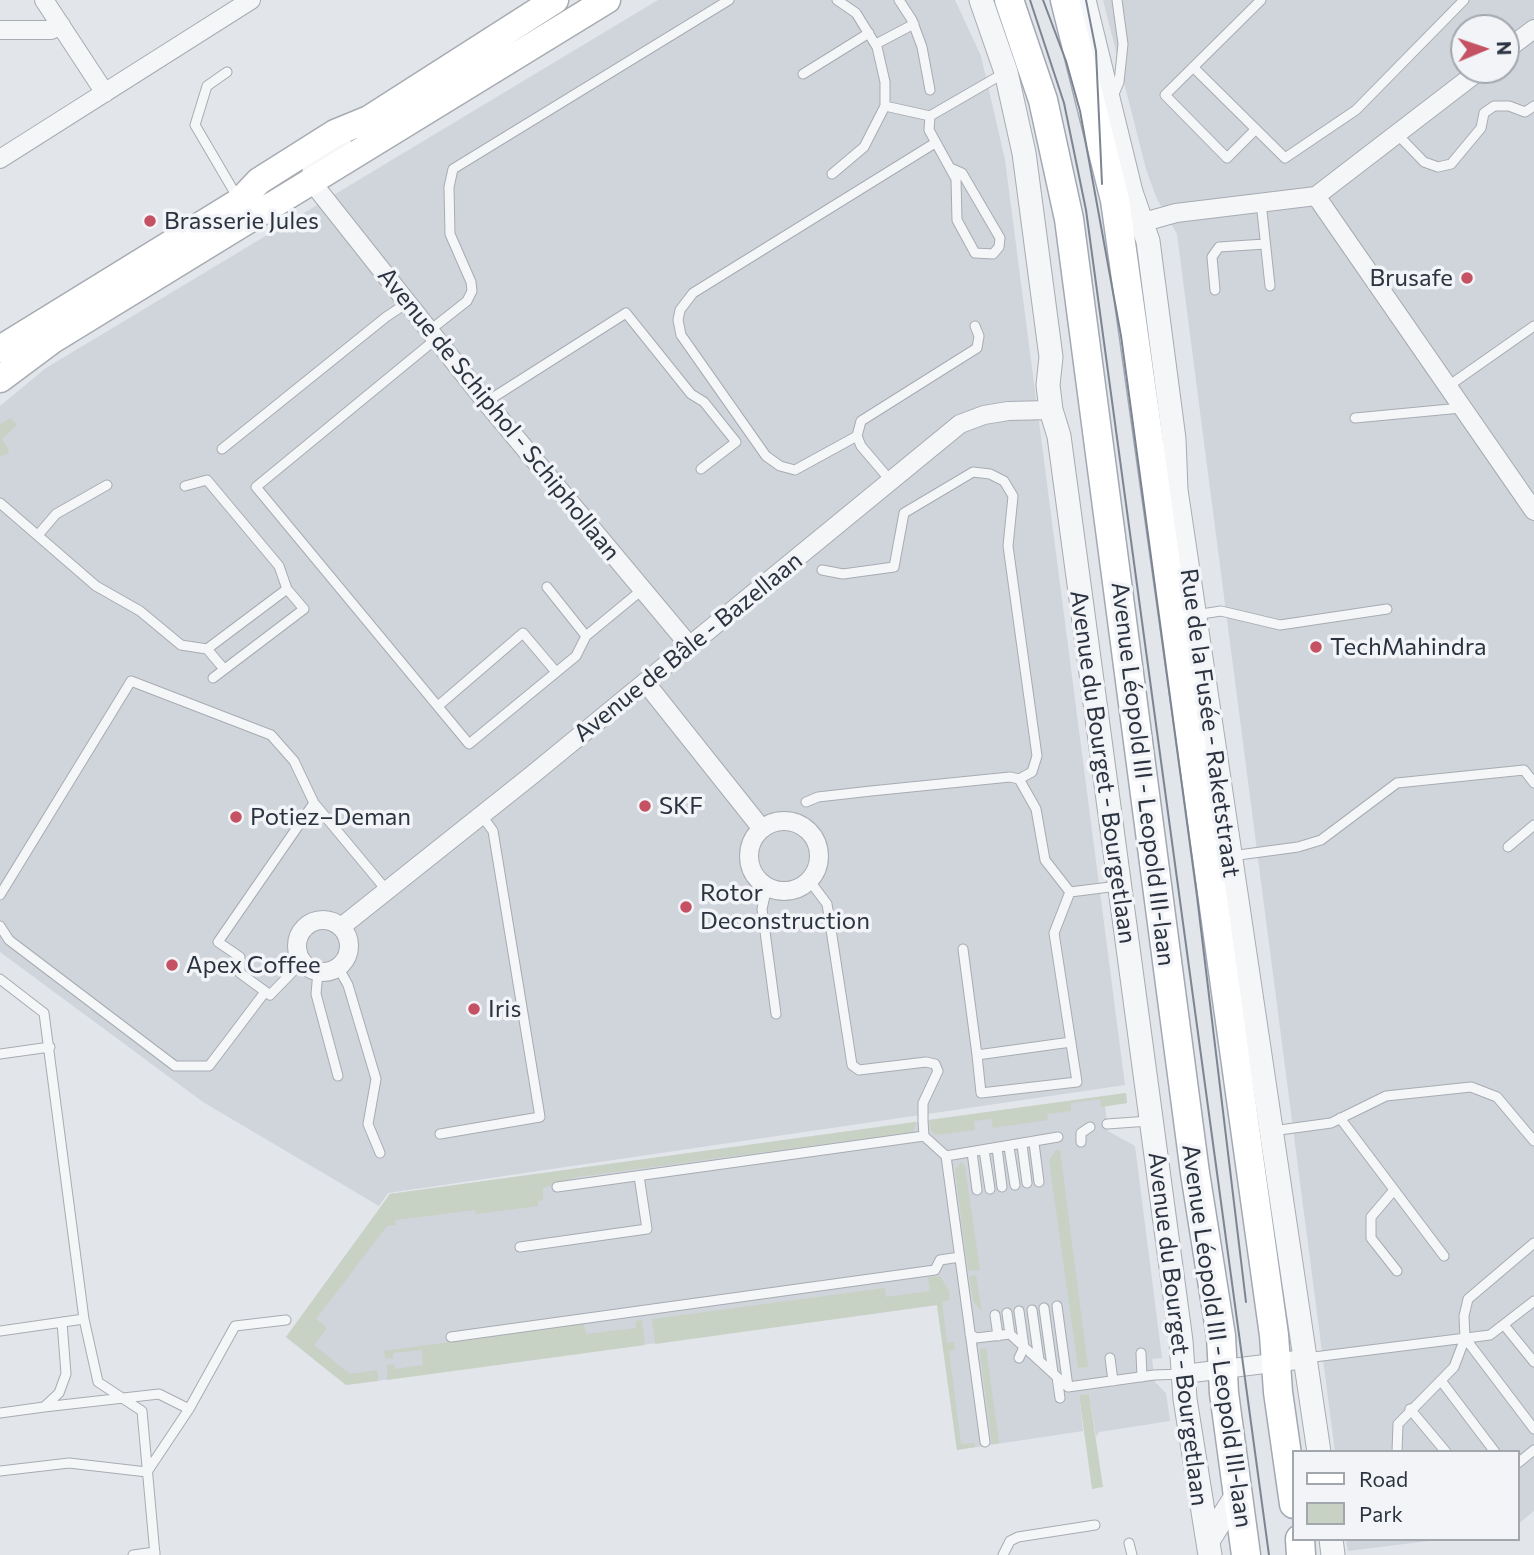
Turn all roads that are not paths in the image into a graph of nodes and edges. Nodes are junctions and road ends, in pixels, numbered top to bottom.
1 (44, 0) edge
2 (251, 0) edge
3 (555, 0) edge
4 (607, 0) edge
5 (729, 0) edge
6 (837, 0) edge
7 (898, 0) edge
8 (981, 0) edge
9 (1009, 0) edge
10 (1065, 0) edge
11 (1084, 0) edge
12 (1117, 0) edge
13 (1261, 0) edge
14 (1464, 0) edge
15 (914, 24) junction
16 (61, 25) junction
17 (0, 30) edge
18 (869, 33) junction
19 (876, 44) junction
20 (1193, 67) junction
21 (227, 72) dead end
22 (1006, 72) junction
23 (803, 74) dead end
24 (1462, 84) edge
25 (930, 90) dead end
26 (105, 93) junction
27 (401, 98) junction
28 (885, 106) junction
29 (1534, 106) edge
30 (930, 116) junction
31 (1109, 122) junction
32 (1256, 129) junction
33 (1397, 134) junction
34 (936, 143) junction
35 (0, 159) edge
36 (953, 169) junction
37 (832, 174) dead end
38 (311, 181) junction
39 (1316, 195) junction
40 (240, 201) junction
41 (1261, 201) junction
42 (1144, 222) junction
43 (1265, 244) junction
44 (1270, 286) dead end
45 (1215, 290) dead end
46 (407, 303) junction
47 (975, 326) dead end
48 (1534, 326) edge
49 (432, 335) junction
50 (0, 349) edge
51 (0, 379) edge
52 (1447, 387) junction
53 (486, 402) junction
54 (1462, 408) junction
55 (1051, 410) junction
56 (1355, 418) dead end
57 (857, 436) junction
58 (222, 449) dead end
59 (701, 469) dead end
60 (890, 481) junction
61 (107, 485) dead end
62 (185, 486) dead end
63 (0, 503) edge
64 (1534, 511) edge
65 (38, 536) junction
66 (822, 570) dead end
67 (547, 587) dead end
68 (287, 589) junction
69 (643, 589) junction
70 (1387, 609) dead end
71 (1194, 615) junction
72 (586, 636) junction
73 (689, 645) junction
74 (207, 649) junction
75 (224, 669) junction
76 (556, 672) junction
77 (213, 678) dead end
78 (645, 682) junction
79 (438, 706) junction
80 (1019, 779) junction
81 (1534, 783) edge
82 (806, 802) dead end
83 (314, 803) junction
84 (482, 816) junction
85 (1534, 825) edge
86 (762, 829) junction
87 (1508, 847) dead end
88 (1230, 856) junction
89 (809, 880) junction
90 (1118, 886) junction
91 (767, 887) junction
92 (388, 892) junction
93 (1070, 892) junction
94 (0, 895) edge
95 (0, 926) edge
96 (341, 927) junction
97 (963, 949) dead end
98 (302, 962) junction
99 (338, 967) junction
100 (318, 972) junction
101 (0, 979) edge
102 (265, 992) junction
103 (776, 1014) dead end
104 (1071, 1042) junction
105 (50, 1047) junction
106 (0, 1054) edge
107 (977, 1055) junction
108 (338, 1076) dead end
109 (1340, 1118) junction
110 (1151, 1121) junction
111 (1107, 1124) dead end
112 (1090, 1127) dead end
113 (1270, 1131) junction
114 (440, 1134) dead end
115 (925, 1136) junction
116 (1058, 1137) dead end
117 (1534, 1141) edge
118 (1081, 1142) dead end
119 (1034, 1143) junction
120 (1021, 1145) junction
121 (1009, 1147) junction
122 (997, 1148) junction
123 (984, 1150) junction
124 (972, 1152) junction
125 (380, 1153) dead end
126 (946, 1156) junction
127 (639, 1176) junction
128 (1039, 1182) dead end
129 (1027, 1183) dead end
130 (1014, 1185) dead end
131 (557, 1187) dead end
132 (1002, 1187) dead end
133 (990, 1189) dead end
134 (1394, 1190) junction
135 (977, 1191) dead end
136 (1534, 1243) edge
137 (520, 1247) dead end
138 (1444, 1256) dead end
139 (960, 1257) junction
140 (1397, 1271) dead end
141 (1534, 1301) edge
142 (1057, 1306) dead end
143 (1044, 1308) dead end
144 (1032, 1310) dead end
145 (1020, 1311) dead end
146 (1007, 1313) dead end
147 (995, 1315) dead end
148 (84, 1319) junction
149 (286, 1320) dead end
150 (62, 1322) junction
151 (1504, 1325) junction
152 (0, 1331) edge
153 (970, 1334) junction
154 (1010, 1334) junction
155 (998, 1336) junction
156 (451, 1337) dead end
157 (1465, 1338) junction
158 (1024, 1348) junction
159 (1141, 1353) dead end
160 (1019, 1358) dead end
161 (1110, 1358) dead end
162 (1305, 1359) junction
163 (1039, 1360) junction
164 (1275, 1362) junction
165 (1534, 1362) edge
166 (1223, 1369) junction
167 (1184, 1374) junction
168 (1055, 1375) junction
169 (1142, 1377) junction
170 (1113, 1381) junction
171 (1441, 1382) junction
172 (1068, 1387) junction
173 (123, 1397) junction
174 (1059, 1398) dead end
175 (44, 1407) junction
176 (189, 1409) junction
177 (1410, 1409) junction
178 (0, 1413) edge
179 (1534, 1429) edge
180 (985, 1442) dead end
181 (1319, 1450) edge
182 (1397, 1450) edge
183 (1444, 1450) edge
184 (1493, 1450) edge
185 (1534, 1450) edge
186 (1520, 1461) edge
187 (0, 1471) edge
188 (147, 1472) junction
189 (1292, 1489) edge
190 (1237, 1495) junction
191 (1095, 1525) dead end
192 (1129, 1542) dead end
193 (1209, 1547) edge
194 (155, 1554) edge
195 (133, 1555) edge
196 (1003, 1555) edge
197 (1132, 1555) edge
198 (1246, 1555) edge

1 - 16 street
2 - 26 street
3 - 27 main road
4 - 38 main road
5 - 49 lane
6 - 18 lane
7 - 15 lane
8 - 22 street, Avenue du Bourget - Bourgetlaan
9 - 166 main road, Avenue Léopold III - Leopold III-laan
10 - 31 main road, Avenue Léopold III - Leopold III-laan
11 - 31 street, Rue de la Fusée - Raketstraat
12 - 31 lane
13 - 20 lane
14 - 32 lane
15 - 19 lane
15 - 25 lane
16 - 17 street
16 - 26 street
18 - 19 lane
18 - 23 lane
19 - 28 lane
20 - 32 lane
20 - 32 lane
21 - 40 lane
22 - 30 lane
22 - 55 street, Avenue du Bourget - Bourgetlaan
24 - 33 street
26 - 35 street
27 - 38 street
27 - 40 main road
28 - 30 lane
28 - 37 lane
29 - 33 lane
30 - 34 lane
31 - 42 street, Rue de la Fusée - Raketstraat
31 - 164 main road, Avenue Léopold III - Leopold III-laan
33 - 39 street
34 - 36 lane
34 - 57 lane
36 - 36 lane
38 - 40 street
38 - 46 street, Avenue de Schiphol - Schiphollaan
38 - 51 main road
39 - 41 street
39 - 52 street
40 - 50 main road
41 - 42 street
41 - 43 lane
42 - 71 street, Rue de la Fusée - Raketstraat
43 - 44 lane
43 - 45 lane
46 - 49 street, Avenue de Schiphol - Schiphollaan
46 - 58 lane
47 - 57 lane
48 - 52 lane
49 - 53 street, Avenue de Schiphol - Schiphollaan
49 - 79 lane
52 - 54 street
53 - 59 lane
53 - 69 street, Avenue de Schiphol - Schiphollaan
54 - 56 lane
54 - 64 street
55 - 60 street, Avenue de Bâle - Bazellaan
55 - 90 street, Avenue du Bourget - Bourgetlaan
57 - 60 lane
60 - 73 street, Avenue de Bâle - Bazellaan
61 - 65 lane
62 - 68 lane
63 - 65 lane
65 - 74 lane
66 - 80 lane
67 - 72 lane
68 - 74 lane
68 - 75 lane
69 - 72 lane
69 - 73 street, Avenue de Schiphol - Schiphollaan
70 - 71 lane
71 - 88 street, Rue de la Fusée - Raketstraat
72 - 76 lane
73 - 78 street, Avenue de Bâle - Bazellaan
74 - 75 lane
75 - 77 lane
76 - 79 lane
76 - 79 lane
78 - 84 street, Avenue de Bâle - Bazellaan
78 - 86 street
80 - 82 lane
80 - 93 lane
81 - 88 lane
83 - 92 lane
83 - 94 lane
83 - 102 lane
84 - 92 street, Avenue de Bâle - Bazellaan
84 - 114 lane
85 - 87 lane
86 - 89 street
86 - 91 street
88 - 113 street, Rue de la Fusée - Raketstraat
89 - 91 street
89 - 115 lane
90 - 93 lane
90 - 110 street, Avenue du Bourget - Bourgetlaan
91 - 103 lane
92 - 96 street, Avenue de Bâle - Bazellaan
93 - 104 lane
95 - 102 lane
96 - 98 street
96 - 99 street
97 - 107 lane
98 - 100 street
98 - 102 lane
99 - 100 street
99 - 125 lane
100 - 108 lane
101 - 105 lane
104 - 107 lane
104 - 107 lane
105 - 106 lane
105 - 148 lane
109 - 113 lane
109 - 117 lane
109 - 134 lane
110 - 111 lane
110 - 167 street, Avenue du Bourget - Bourgetlaan
112 - 118 lane
113 - 162 street, Rue de la Fusée - Raketstraat
115 - 126 lane
115 - 127 lane
116 - 119 lane
119 - 120 lane
119 - 128 lane
120 - 121 lane
120 - 129 lane
121 - 122 lane
121 - 130 lane
122 - 123 lane
122 - 132 lane
123 - 124 lane
123 - 133 lane
124 - 126 lane
124 - 135 lane
126 - 139 lane
127 - 131 lane
127 - 137 lane
134 - 138 lane
134 - 140 lane
136 - 157 lane
139 - 153 lane
139 - 156 lane
141 - 151 lane
142 - 172 lane
143 - 168 lane
144 - 163 lane
145 - 158 lane
146 - 154 lane
147 - 155 lane
148 - 150 lane
148 - 173 lane
149 - 176 lane
150 - 152 lane
150 - 175 lane
151 - 157 lane
151 - 165 lane
153 - 155 lane
153 - 180 lane
154 - 155 lane
154 - 158 lane
157 - 162 lane
157 - 171 lane
157 - 179 lane
158 - 160 lane
158 - 163 lane
159 - 169 lane
161 - 170 lane
162 - 164 street
162 - 181 street, Rue de la Fusée - Raketstraat
163 - 168 lane
164 - 166 street
164 - 189 main road, Avenue Léopold III - Leopold III-laan
166 - 167 street
166 - 190 main road, Avenue Léopold III - Leopold III-laan
167 - 169 lane
167 - 193 street, Avenue du Bourget - Bourgetlaan
168 - 172 lane
168 - 174 lane
169 - 170 lane
170 - 172 lane
171 - 177 lane
171 - 184 lane
173 - 175 lane
173 - 176 lane
173 - 188 lane
175 - 178 lane
176 - 188 lane
177 - 182 lane
177 - 183 lane
185 - 186 lane
187 - 188 lane
188 - 194 lane
190 - 193 street, Avenue du Bourget - Bourgetlaan
190 - 198 main road, Avenue Léopold III - Leopold III-laan
191 - 196 lane
192 - 197 lane
194 - 195 lane

